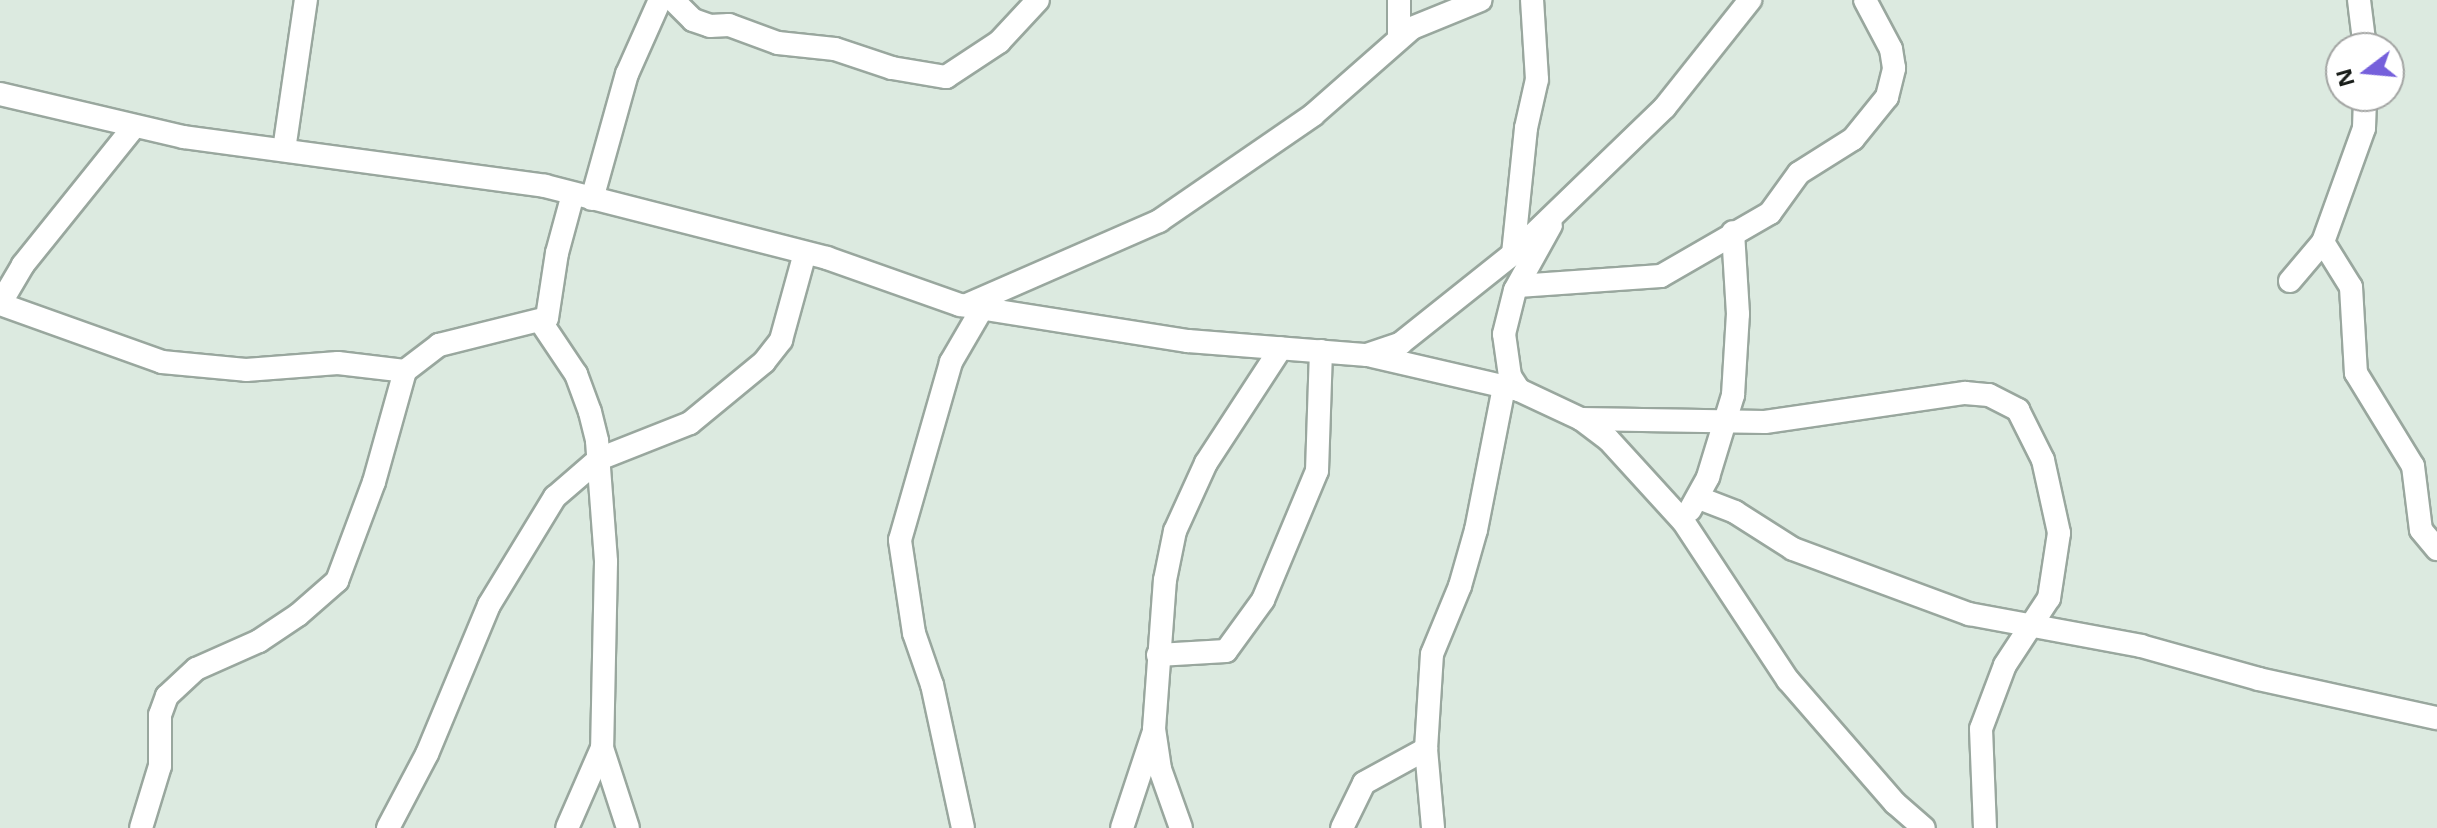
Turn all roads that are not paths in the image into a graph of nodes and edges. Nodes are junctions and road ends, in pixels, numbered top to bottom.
1 (306, 0) edge
2 (660, 0) edge
3 (673, 0) edge
4 (1038, 0) edge
5 (1399, 0) edge
6 (1481, 0) edge
7 (1532, 0) edge
8 (1750, 0) edge
9 (1865, 0) edge
10 (2359, 0) edge
11 (2363, 32) edge
12 (1399, 37) junction
13 (0, 94) edge
14 (2364, 112) edge
15 (133, 128) junction
16 (284, 150) junction
17 (583, 196) junction
18 (1561, 207) junction
19 (1733, 232) junction
20 (2323, 242) junction
21 (805, 253) junction
22 (1513, 254) junction
23 (2290, 281) dead end
24 (1518, 286) junction
25 (974, 306) junction
26 (541, 322) junction
27 (1281, 348) junction
28 (1321, 351) junction
29 (1367, 355) junction
30 (405, 371) junction
31 (1512, 388) junction
32 (1581, 419) junction
33 (1724, 425) junction
34 (599, 459) junction
35 (1699, 498) junction
36 (1683, 521) junction
37 (2437, 549) edge
38 (2032, 625) junction
39 (1158, 655) junction
40 (2437, 718) edge
41 (1154, 729) junction
42 (602, 748) junction
43 (1426, 749) junction
44 (1895, 803) junction
45 (141, 828) edge
46 (388, 828) edge
47 (567, 828) edge
48 (628, 828) edge
49 (963, 828) edge
50 (1122, 828) edge
51 (1181, 828) edge
52 (1342, 828) edge
53 (1433, 828) edge
54 (1896, 828) edge
55 (1924, 828) edge
56 (1985, 828) edge

1 - 16 street
2 - 17 street
3 - 4 street
5 - 12 street
6 - 12 street
7 - 22 street
8 - 18 street
9 - 19 street
10 - 11 street
12 - 25 street
13 - 15 street
14 - 20 street
15 - 16 street
15 - 30 street
16 - 17 street
17 - 21 street
17 - 26 street
18 - 22 street
18 - 24 street
19 - 24 street
19 - 33 street
20 - 23 street
20 - 37 street
21 - 25 street
21 - 34 street
22 - 29 street
24 - 31 street
25 - 27 street
25 - 49 street
26 - 30 street
26 - 34 street
27 - 28 street
27 - 39 street
28 - 29 street
28 - 39 street
29 - 31 street
30 - 45 street
31 - 32 street
31 - 43 street
32 - 33 street
32 - 36 street
33 - 35 street
33 - 38 street
34 - 42 street
34 - 46 street
35 - 36 street
35 - 38 street
36 - 44 street
38 - 40 street
38 - 56 street
39 - 41 street
41 - 50 street
41 - 51 street
42 - 47 street
42 - 48 street
43 - 52 street
43 - 53 street
44 - 54 street
44 - 55 street

